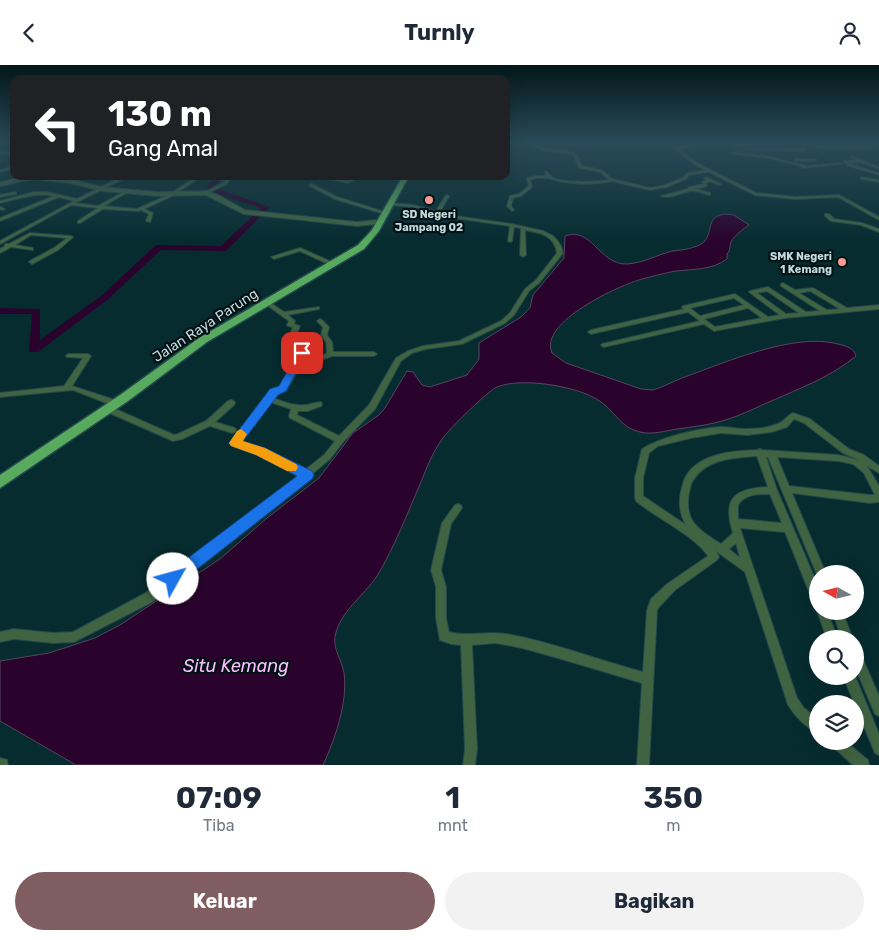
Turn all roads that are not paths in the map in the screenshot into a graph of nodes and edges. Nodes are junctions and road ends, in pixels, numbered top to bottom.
1 (543, 176) edge
2 (550, 176) edge
3 (607, 176) edge
4 (687, 176) edge
5 (701, 176) edge
6 (719, 176) edge
7 (862, 178) dead end
8 (17, 180) edge
9 (62, 180) edge
10 (119, 180) edge
11 (195, 180) edge
12 (226, 180) edge
13 (339, 180) edge
14 (352, 180) edge
15 (401, 180) edge
16 (402, 180) edge
17 (710, 180) junction
18 (613, 181) junction
19 (879, 181) edge
20 (0, 184) edge
21 (719, 184) dead end
22 (311, 185) dead end
23 (661, 188) junction
24 (690, 188) junction
25 (102, 189) junction
26 (127, 191) junction
27 (208, 192) junction
28 (34, 193) junction
29 (674, 194) junction
30 (709, 194) dead end
31 (171, 195) junction
32 (0, 196) edge
33 (58, 196) junction
34 (447, 196) dead end
35 (663, 196) dead end
36 (77, 200) junction
37 (0, 202) edge
38 (70, 204) junction
39 (391, 204) junction
40 (101, 207) junction
41 (141, 209) junction
42 (383, 211) junction
43 (437, 213) junction
44 (491, 214) dead end
45 (827, 215) dead end
46 (879, 219) edge
47 (0, 220) edge
48 (148, 221) dead end
49 (486, 221) junction
50 (80, 223) dead end
51 (509, 225) junction
52 (373, 226) junction
53 (524, 228) junction
54 (879, 231) edge
55 (510, 241) dead end
56 (0, 244) edge
57 (9, 245) junction
58 (31, 249) dead end
59 (0, 251) edge
60 (523, 255) dead end
61 (274, 257) dead end
62 (32, 262) dead end
63 (330, 263) junction
64 (783, 285) dead end
65 (794, 292) junction
66 (266, 302) junction
67 (749, 306) junction
68 (879, 307) edge
69 (317, 308) dead end
70 (866, 309) junction
71 (690, 310) junction
72 (846, 311) junction
73 (826, 312) junction
74 (284, 314) junction
75 (805, 314) junction
76 (879, 314) edge
77 (785, 315) junction
78 (699, 317) junction
79 (766, 318) junction
80 (320, 321) dead end
81 (705, 322) junction
82 (592, 332) dead end
83 (604, 345) dead end
84 (330, 354) junction
85 (374, 354) dead end
86 (69, 356) dead end
87 (303, 356) junction
88 (67, 388) junction
89 (0, 395) edge
90 (268, 399) junction
91 (231, 403) dead end
92 (318, 404) dead end
93 (110, 405) junction
94 (295, 407) junction
95 (210, 423) junction
96 (232, 430) dead end
97 (340, 440) junction
98 (760, 453) junction
99 (770, 453) junction
100 (879, 471) edge
101 (308, 475) junction
102 (0, 477) edge
103 (0, 482) edge
104 (786, 489) junction
105 (773, 490) junction
106 (879, 496) edge
107 (458, 508) dead end
108 (734, 523) junction
109 (788, 528) junction
110 (738, 534) junction
111 (722, 550) junction
112 (817, 565) edge
113 (750, 570) junction
114 (809, 578) edge
115 (0, 637) edge
116 (466, 639) junction
117 (864, 675) edge
118 (648, 679) junction
119 (853, 685) edge
120 (879, 710) edge
121 (809, 719) edge
122 (879, 749) edge
123 (846, 750) edge
124 (469, 765) edge
125 (643, 765) edge
126 (863, 765) edge

1 - 51 street
2 - 18 street
3 - 18 street
4 - 23 street
5 - 17 street
6 - 46 street
7 - 19 street
8 - 20 street
9 - 25 street
10 - 25 street
11 - 31 street
12 - 27 street
13 - 14 street
15 - 42 highway, Jalan Raya Parung
16 - 39 highway, Jalan Raya Parung
17 - 21 street
17 - 24 street
18 - 23 street
22 - 42 street
23 - 29 street
24 - 29 street
24 - 30 street
25 - 26 street
25 - 36 street
26 - 31 street
26 - 40 street
27 - 31 street
27 - 52 street
28 - 32 street
28 - 33 street
28 - 37 street
29 - 35 street
31 - 41 street
33 - 36 street
33 - 47 street
34 - 43 street
36 - 38 street
38 - 40 street
38 - 56 street
39 - 43 street
39 - 66 highway, Jalan Raya Parung
40 - 41 street
40 - 50 street
41 - 48 street
42 - 52 highway, Jalan Raya Parung
43 - 49 street
44 - 49 street
45 - 54 street
49 - 51 street
51 - 53 street
51 - 55 street
52 - 63 highway, Jalan Raya Parung
53 - 60 street
53 - 97 street
56 - 57 street
57 - 58 street
57 - 59 street
57 - 62 street
61 - 63 street
63 - 93 highway, Jalan Raya Parung
64 - 65 street
65 - 72 street
65 - 73 street
66 - 74 street
66 - 93 highway, Jalan Raya Parung
67 - 71 street
67 - 78 street
67 - 79 street
68 - 70 street
69 - 74 street
70 - 72 street
70 - 76 street
71 - 78 street
71 - 82 street
72 - 73 street
73 - 75 street
74 - 87 street
75 - 77 street
75 - 77 street
77 - 79 street
78 - 81 street
79 - 81 street
80 - 84 street
81 - 83 street
84 - 85 street
84 - 87 street
86 - 88 street
87 - 90 street
88 - 89 street
88 - 93 street
90 - 94 street
90 - 101 street
91 - 95 street
92 - 94 street
93 - 95 street
93 - 102 highway, Jalan Raya Parung
93 - 103 highway, Jalan Raya Parung
94 - 97 street
95 - 96 street
97 - 101 street
98 - 99 street
98 - 105 street
98 - 111 street
99 - 104 street
99 - 106 street
100 - 118 street
101 - 115 street
104 - 106 street
104 - 112 street
105 - 108 street
105 - 109 street
107 - 116 street
108 - 109 street
108 - 110 street
109 - 114 street
110 - 111 street
110 - 113 street
111 - 113 street
113 - 121 street
116 - 118 street
116 - 124 street
117 - 120 street
118 - 125 street
119 - 122 street
123 - 126 street

